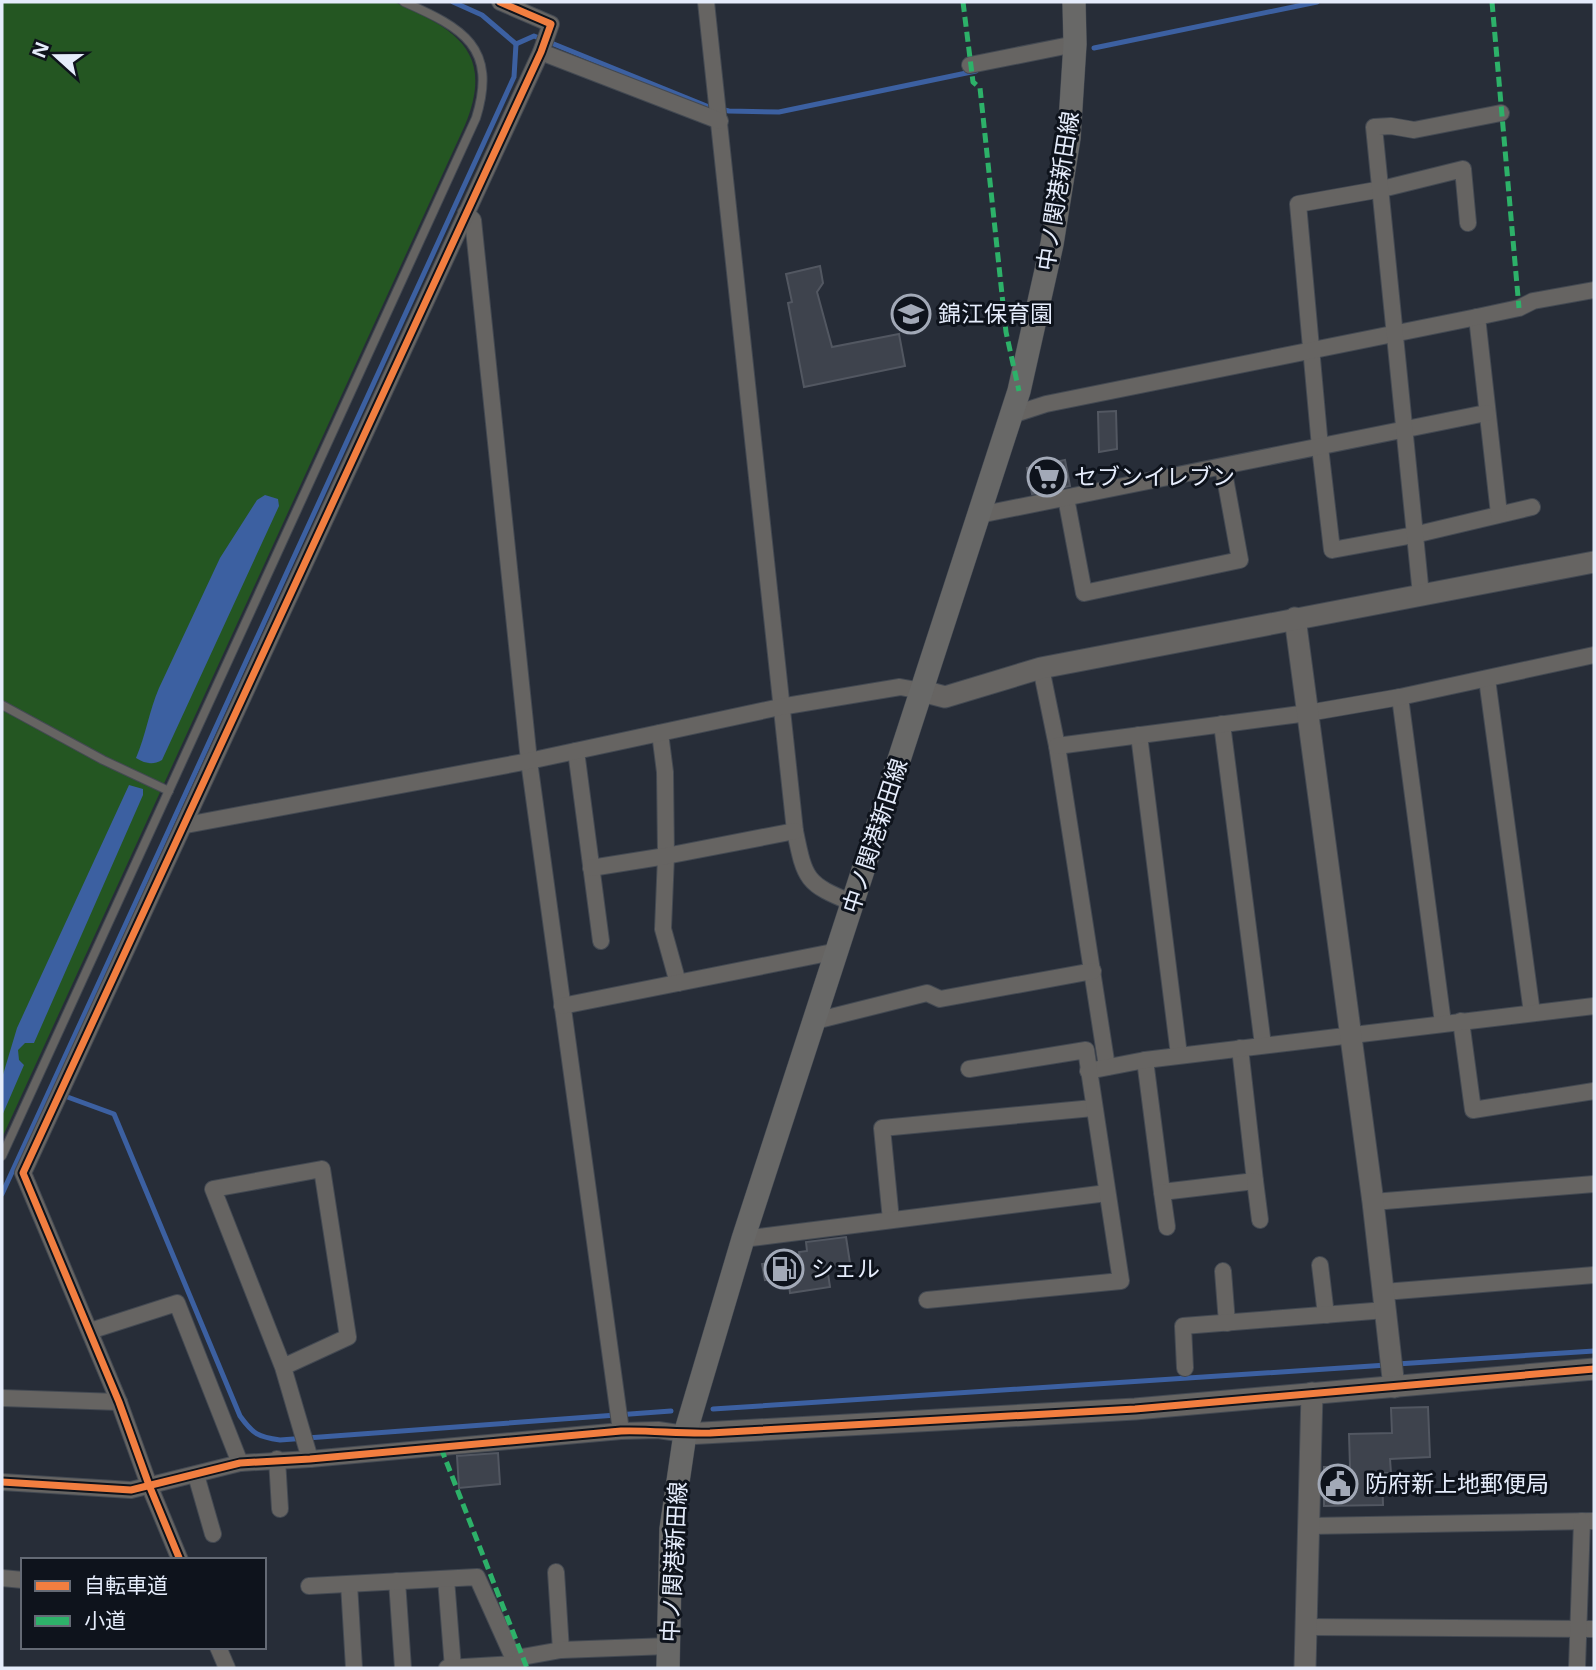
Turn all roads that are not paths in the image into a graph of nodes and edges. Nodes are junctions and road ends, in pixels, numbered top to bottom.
1 (404, 2) edge
2 (500, 2) edge
3 (706, 2) edge
4 (1074, 2) edge
5 (1075, 44) junction
6 (541, 52) junction
7 (970, 65) dead end
8 (1501, 113) dead end
9 (720, 121) junction
10 (1382, 189) junction
11 (466, 213) junction
12 (1468, 223) dead end
13 (1594, 290) edge
14 (1477, 317) junction
15 (1395, 333) junction
16 (1311, 351) junction
17 (1486, 413) junction
18 (1012, 415) junction
19 (1404, 430) junction
20 (1320, 447) junction
21 (1223, 467) junction
22 (1066, 498) junction
23 (1532, 507) dead end
24 (1499, 514) junction
25 (979, 515) junction
26 (1413, 535) junction
27 (1594, 562) edge
28 (1421, 595) junction
29 (1295, 618) junction
30 (1594, 655) edge
31 (1041, 668) junction
32 (1487, 679) junction
33 (922, 691) junction
34 (1400, 697) junction
35 (2, 705) edge
36 (780, 707) junction
37 (1308, 713) junction
38 (1222, 724) junction
39 (660, 733) junction
40 (1139, 735) junction
41 (1057, 746) junction
42 (576, 751) junction
43 (529, 761) junction
44 (169, 790) junction
45 (187, 825) junction
46 (795, 831) junction
47 (666, 856) junction
48 (591, 868) junction
49 (853, 903) junction
50 (601, 941) dead end
51 (838, 951) junction
52 (1093, 971) junction
53 (678, 983) junction
54 (562, 1006) junction
55 (1594, 1006) edge
56 (1532, 1013) junction
57 (815, 1021) junction
58 (1461, 1021) junction
59 (1443, 1023) junction
60 (1350, 1036) junction
61 (1263, 1045) junction
62 (1240, 1048) junction
63 (1179, 1055) junction
64 (1145, 1060) junction
65 (1107, 1067) junction
66 (969, 1069) dead end
67 (1088, 1071) junction
68 (1594, 1091) edge
69 (1093, 1108) junction
70 (2, 1156) edge
71 (1255, 1181) junction
72 (1594, 1184) edge
73 (213, 1189) junction
74 (195, 1192) dead end
75 (1162, 1192) junction
76 (1107, 1193) junction
77 (1373, 1202) junction
78 (891, 1220) junction
79 (1260, 1220) dead end
80 (1167, 1227) dead end
81 (743, 1240) junction
82 (1320, 1265) dead end
83 (1223, 1271) dead end
84 (1594, 1275) edge
85 (927, 1300) dead end
86 (1385, 1301) junction
87 (1326, 1315) junction
88 (1227, 1323) junction
89 (90, 1331) junction
90 (283, 1367) junction
91 (1185, 1368) dead end
92 (1594, 1369) edge
93 (1394, 1388) junction
94 (1312, 1393) junction
95 (2, 1398) edge
96 (120, 1402) junction
97 (621, 1431) junction
98 (685, 1434) junction
99 (277, 1459) junction
100 (310, 1459) junction
101 (240, 1463) junction
102 (196, 1475) junction
103 (2, 1482) edge
104 (149, 1485) junction
105 (281, 1509) dead end
106 (1588, 1521) edge
107 (1309, 1526) junction
108 (213, 1534) dead end
109 (179, 1558) edge
110 (556, 1572) dead end
111 (2, 1578) edge
112 (446, 1579) junction
113 (21, 1580) edge
114 (397, 1581) junction
115 (349, 1584) junction
116 (309, 1586) dead end
117 (1307, 1627) junction
118 (1586, 1629) edge
119 (219, 1649) edge
120 (561, 1650) junction
121 (668, 1657) edge
122 (516, 1664) junction
123 (227, 1668) edge
124 (354, 1668) edge
125 (403, 1668) edge
126 (447, 1668) edge
127 (453, 1668) edge
128 (1305, 1668) edge
129 (1577, 1668) edge

1 - 44 lane
2 - 6 street
3 - 9 street
4 - 5 main road, 中ノ関港新田線
5 - 7 street
5 - 18 main road, 中ノ関港新田線
6 - 9 street
6 - 11 street
8 - 10 street
9 - 36 street
10 - 12 street
10 - 15 street
10 - 16 street
11 - 43 street
11 - 45 street
13 - 14 street
14 - 15 street
14 - 17 street
15 - 16 street
15 - 19 street
16 - 18 street
16 - 20 street
17 - 19 street
17 - 24 street
18 - 25 main road, 中ノ関港新田線
19 - 20 street
19 - 26 street
20 - 21 street
20 - 26 street
21 - 22 street
21 - 22 street
22 - 25 street
23 - 24 street
24 - 26 street
25 - 33 main road, 中ノ関港新田線
26 - 28 street
27 - 28 street
28 - 29 street
29 - 31 street
29 - 37 street
30 - 32 street
31 - 33 street
31 - 41 street
32 - 34 street
32 - 56 street
33 - 36 street
33 - 49 main road, 中ノ関港新田線
34 - 37 street
34 - 59 street
35 - 44 lane
36 - 39 street
36 - 46 street
37 - 38 street
37 - 60 street
38 - 40 street
38 - 61 street
39 - 42 street
39 - 47 street
40 - 41 street
40 - 63 street
41 - 52 street
42 - 43 street
42 - 48 street
43 - 45 street
43 - 54 street
44 - 70 lane
45 - 89 street
46 - 47 street
46 - 49 street
47 - 48 street
47 - 53 street
48 - 50 street
49 - 51 main road, 中ノ関港新田線
51 - 53 street
51 - 57 main road, 中ノ関港新田線
52 - 57 street
52 - 65 street
53 - 54 street
54 - 97 street
55 - 56 street
56 - 58 street
57 - 81 main road, 中ノ関港新田線
58 - 59 street
58 - 68 street
59 - 60 street
60 - 61 street
60 - 77 street
61 - 62 street
62 - 63 street
62 - 71 street
63 - 64 street
64 - 65 street
64 - 75 street
65 - 67 street
66 - 67 street
67 - 69 street
69 - 76 street
69 - 78 street
71 - 75 street
71 - 79 street
72 - 77 street
73 - 74 street
73 - 90 street
73 - 90 street
75 - 80 street
76 - 78 street
76 - 85 street
77 - 86 street
78 - 81 street
81 - 98 main road, 中ノ関港新田線
82 - 87 street
83 - 88 street
84 - 86 street
86 - 87 street
86 - 93 street
87 - 88 street
88 - 91 street
89 - 96 street
89 - 101 street
90 - 100 street
92 - 93 street
93 - 94 street
94 - 98 street
94 - 107 street
95 - 96 street
96 - 104 street
97 - 98 street
97 - 100 street
98 - 121 main road, 中ノ関港新田線
99 - 100 street
99 - 101 street
99 - 105 street
101 - 102 street
102 - 104 street
102 - 108 street
103 - 104 street
104 - 109 street
106 - 107 street
106 - 118 street
107 - 117 street
110 - 120 street
111 - 113 street
112 - 114 street
112 - 122 street
112 - 127 street
114 - 115 street
114 - 125 street
115 - 116 street
115 - 124 street
117 - 118 street
117 - 128 street
118 - 129 street
119 - 123 street
120 - 121 street
120 - 122 street
122 - 127 street
126 - 127 street

